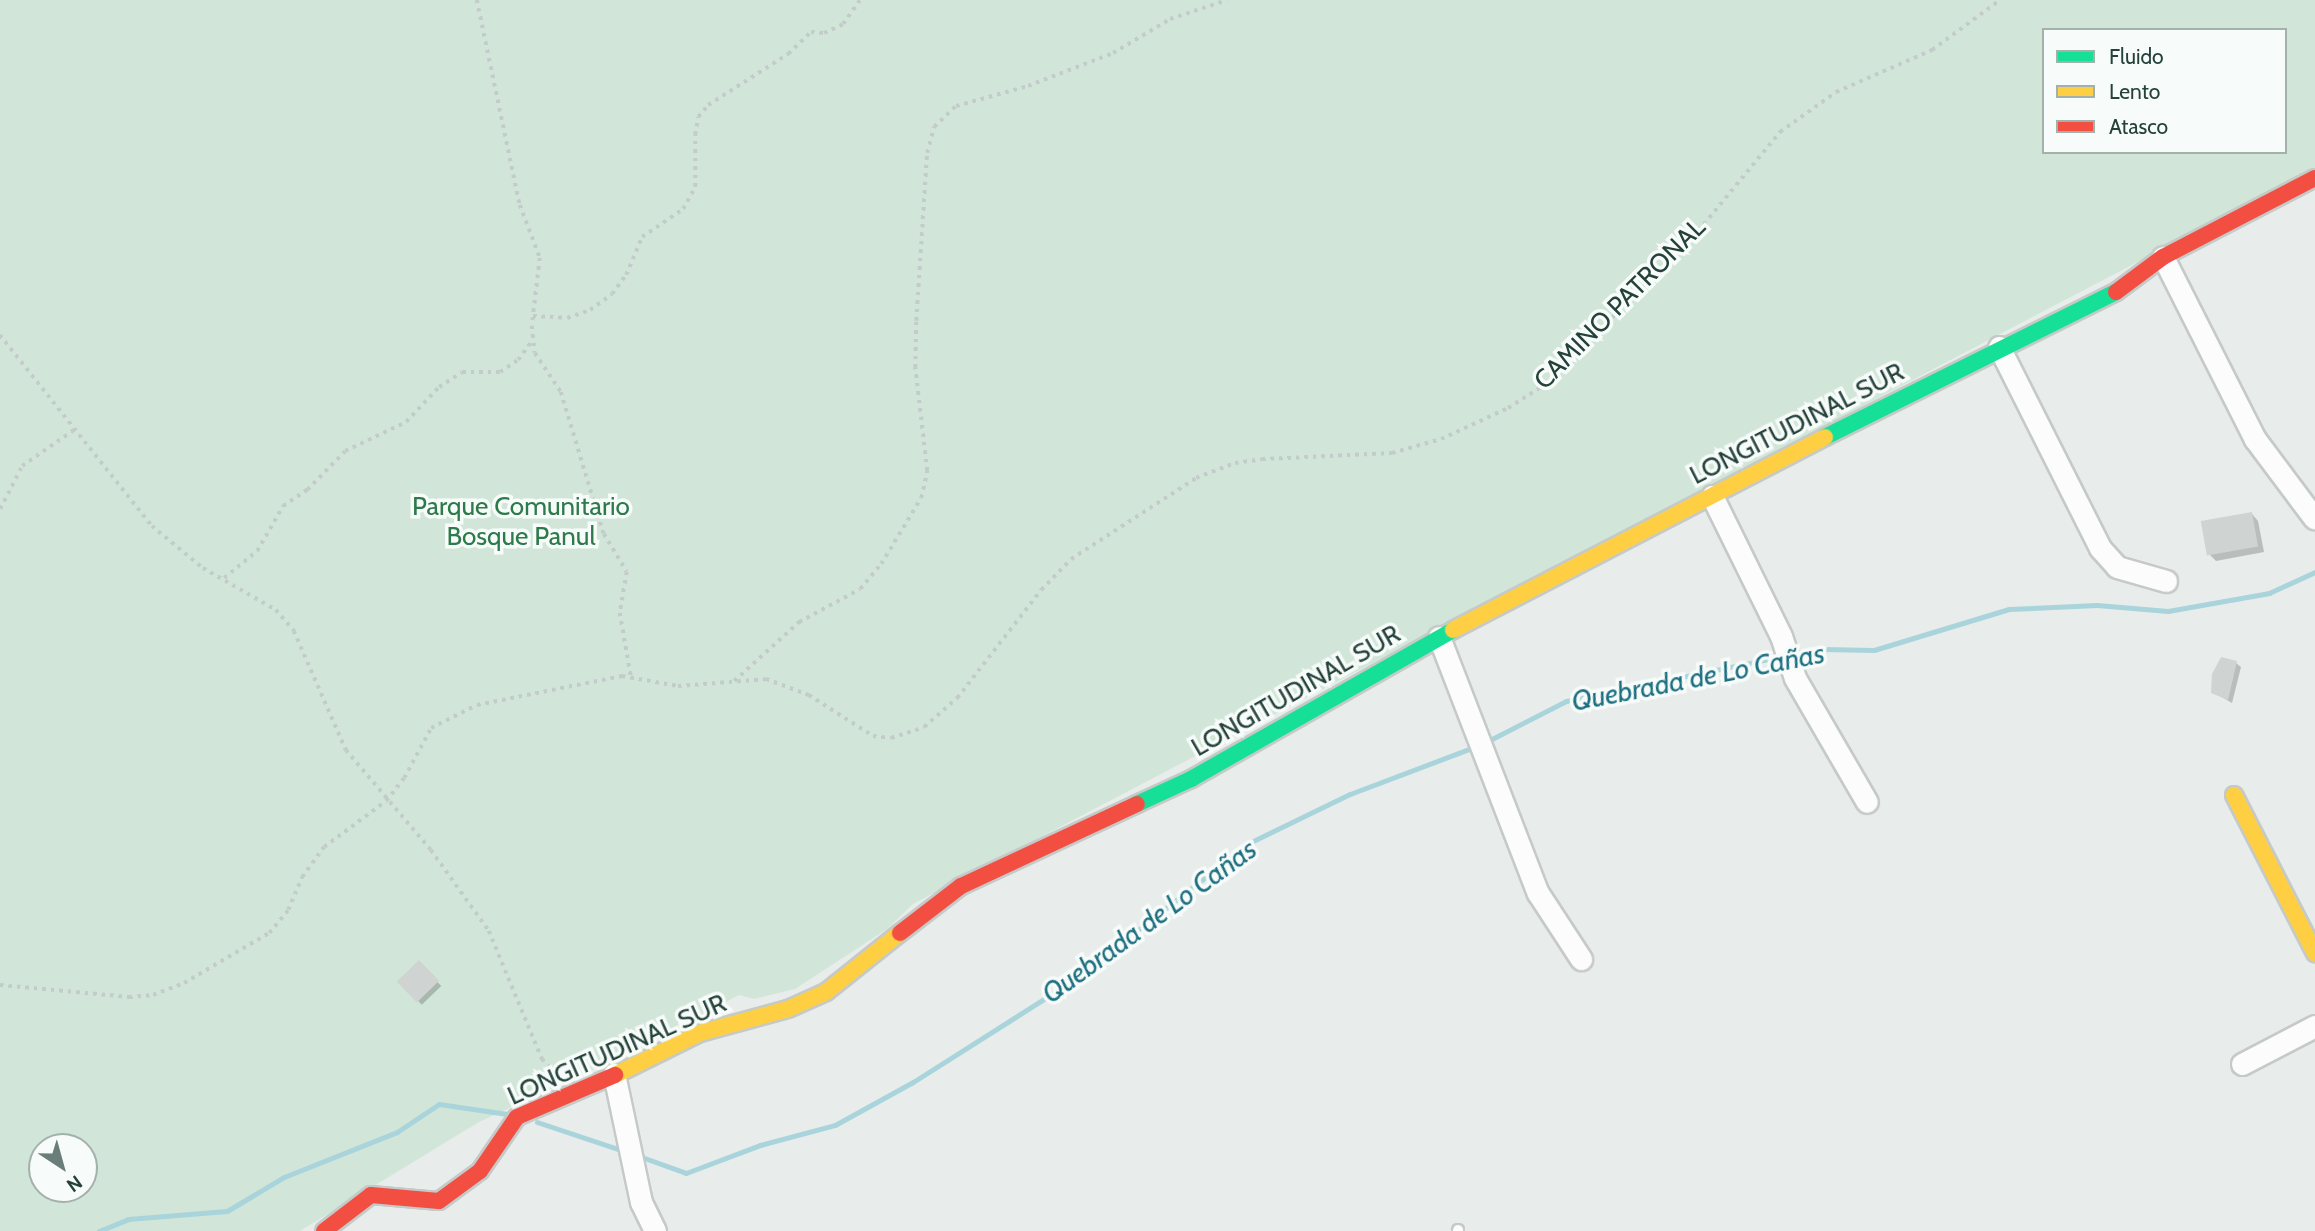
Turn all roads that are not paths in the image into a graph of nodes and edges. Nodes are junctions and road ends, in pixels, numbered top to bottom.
1 (2315, 178) edge
2 (2163, 257) junction
3 (1999, 347) junction
4 (1713, 496) junction
5 (2314, 519) edge
6 (2166, 581) dead end
7 (1439, 638) junction
8 (2234, 795) dead end
9 (1867, 802) dead end
10 (2315, 953) edge
11 (1581, 959) dead end
12 (2315, 1026) edge
13 (2242, 1065) dead end
14 (614, 1074) junction
15 (324, 1231) edge
16 (655, 1231) edge

1 - 2 street, LONGITUDINAL SUR
2 - 3 street, LONGITUDINAL SUR
2 - 5 street
3 - 4 street, LONGITUDINAL SUR
3 - 6 street
4 - 7 street, LONGITUDINAL SUR
4 - 9 street
7 - 11 street
7 - 14 street, LONGITUDINAL SUR
8 - 10 street
12 - 13 street
14 - 15 street, LONGITUDINAL SUR
14 - 16 street

